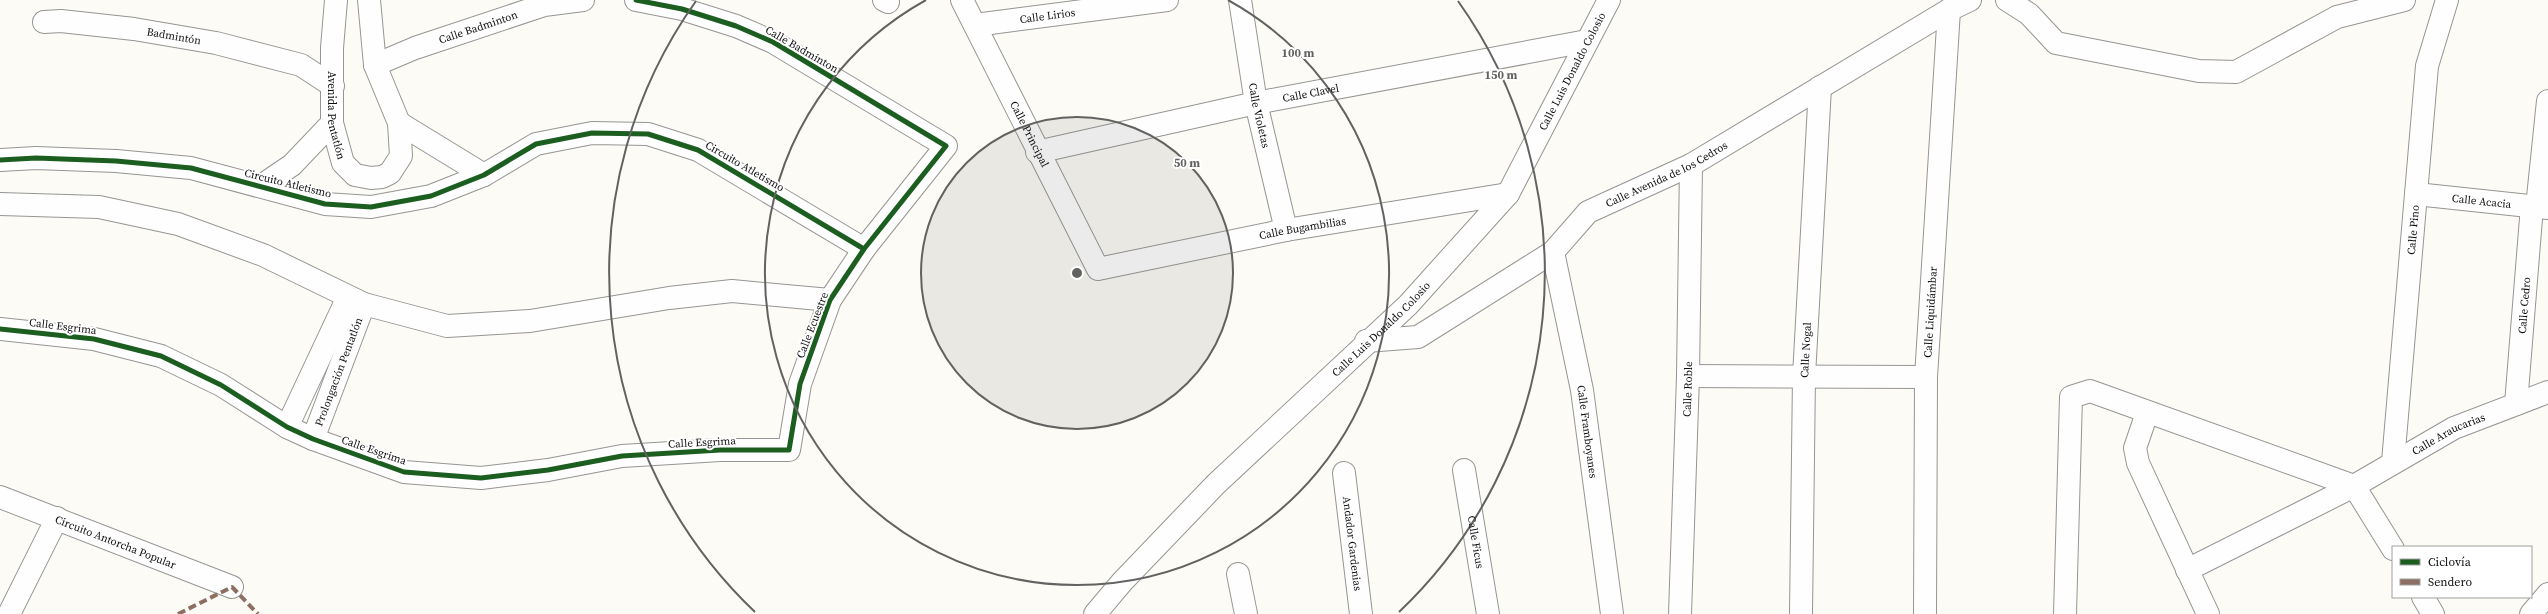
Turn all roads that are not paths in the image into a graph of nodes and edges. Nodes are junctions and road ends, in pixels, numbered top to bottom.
1 (336, 0) edge
2 (369, 0) edge
3 (583, 0) edge
4 (636, 0) edge
5 (962, 0) edge
6 (1167, 0) edge
7 (1240, 0) edge
8 (1609, 0) edge
9 (1970, 0) edge
10 (2007, 0) edge
11 (2404, 0) edge
12 (2447, 0) edge
13 (1090, 5) edge
14 (1949, 10) junction
15 (44, 22) dead end
16 (975, 25) junction
17 (1586, 41) junction
18 (332, 48) junction
19 (301, 65) junction
20 (375, 65) junction
21 (333, 86) junction
22 (1820, 87) junction
23 (2548, 101) edge
24 (1256, 103) junction
25 (332, 123) junction
26 (399, 123) junction
27 (946, 146) joint
28 (1037, 152) junction
29 (0, 160) edge
30 (1691, 165) junction
31 (484, 174) junction
32 (261, 186) junction
33 (1508, 194) junction
34 (2416, 194) junction
35 (0, 204) edge
36 (2539, 207) edge
37 (1286, 230) junction
38 (864, 249) junction
39 (1553, 252) junction
40 (1098, 268) joint
41 (356, 300) junction
42 (830, 300) junction
43 (0, 329) edge
44 (1366, 342) junction
45 (1688, 376) junction
46 (1804, 376) junction
47 (1926, 377) junction
48 (2548, 392) edge
49 (2516, 404) junction
50 (2147, 413) junction
51 (287, 427) junction
52 (313, 439) junction
53 (789, 450) joint
54 (2393, 462) junction
55 (1464, 470) dead end
56 (1344, 473) dead end
57 (2354, 486) junction
58 (0, 497) edge
59 (57, 518) junction
60 (2392, 547) edge
61 (2188, 570) junction
62 (1238, 574) dead end
63 (232, 587) dead end
64 (2548, 594) edge
65 (2423, 598) edge
66 (9, 614) edge
67 (1095, 614) edge
68 (1246, 614) edge
69 (1361, 614) edge
70 (1488, 614) edge
71 (1612, 614) edge
72 (1680, 614) edge
73 (1801, 614) edge
74 (1925, 614) edge
75 (2065, 614) edge
76 (2208, 614) edge
77 (2433, 614) edge
78 (2532, 614) edge

1 - 18 street, Avenida Pentatlón
2 - 20 street, Avenida Pentatlón
3 - 20 street, Calle Badminton
4 - 27 street, Calle Badminton
5 - 16 street, Calle Principal
6 - 13 street, Calle Lirios
7 - 24 street, Calle Violetas
8 - 17 street, Calle Luis Donaldo Colosio
9 - 14 street, Calle Avenida de los Cedros
10 - 11 street
12 - 34 street, Calle Pino
13 - 16 street, Calle Lirios
14 - 22 street, Calle Avenida de los Cedros
14 - 47 street, Calle Liquidámbar
15 - 19 street, Badmintón
16 - 28 street, Calle Principal
17 - 24 street, Calle Clavel
17 - 33 street, Calle Luis Donaldo Colosio
18 - 19 street
18 - 21 street, Avenida Pentatlón
19 - 21 street, Badmintón
20 - 26 street, Avenida Pentatlón
21 - 25 street, Avenida Pentatlón
22 - 30 street, Calle Avenida de los Cedros
22 - 46 street, Calle Nogal
23 - 36 street, Calle Cedro
24 - 28 street, Calle Clavel
24 - 37 street, Calle Violetas
25 - 26 street, Avenida Pentatlón
25 - 32 street
26 - 31 street
27 - 38 street, Calle Ecuestre
28 - 40 street, Calle Principal
29 - 32 street, Circuito Atletismo
30 - 39 street, Calle Avenida de los Cedros
30 - 45 street, Calle Roble
31 - 32 street, Circuito Atletismo
31 - 38 street, Circuito Atletismo
33 - 37 street, Calle Bugambilias
33 - 44 street, Calle Luis Donaldo Colosio
34 - 36 street, Calle Acacia
34 - 54 street, Calle Pino
35 - 41 street
36 - 49 street, Calle Cedro
37 - 40 street, Calle Bugambilias
38 - 42 street, Calle Ecuestre
39 - 44 street, Calle Avenida de los Cedros
39 - 71 street, Calle Framboyanes
41 - 42 street
41 - 51 street, Prolongación Pentatlón
41 - 52 street, Prolongación Pentatlón
42 - 53 street, Calle Ecuestre
43 - 51 street, Calle Esgrima
44 - 67 street, Calle Luis Donaldo Colosio
45 - 46 street
45 - 72 street, Calle Roble
46 - 47 street
46 - 73 street, Calle Nogal
47 - 74 street, Calle Liquidámbar
48 - 49 street, Calle Araucarias
49 - 54 street, Calle Araucarias
50 - 57 street
50 - 61 street
50 - 75 street
51 - 52 street, Calle Esgrima
52 - 53 street, Calle Esgrima
54 - 57 street, Calle Araucarias
55 - 70 street, Calle Ficus
56 - 69 street, Andador Gardenias
57 - 60 street
57 - 61 street, Calle Araucarias
58 - 59 street, Circuito Antorcha Popular
59 - 63 street, Circuito Antorcha Popular
59 - 66 street
61 - 76 street
62 - 68 street
64 - 78 street
65 - 77 street

